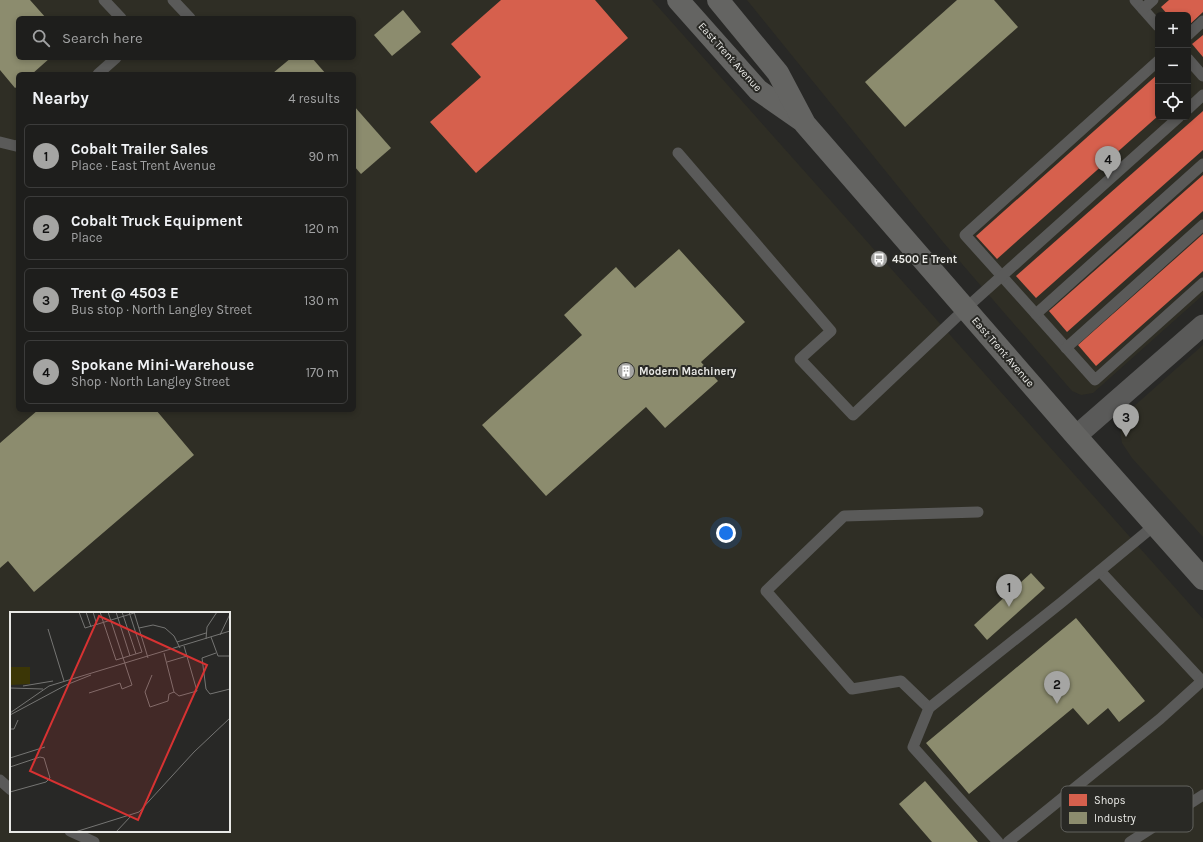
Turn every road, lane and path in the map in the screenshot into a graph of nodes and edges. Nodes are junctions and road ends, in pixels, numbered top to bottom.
1 (104, 0) edge
2 (174, 0) edge
3 (678, 0) edge
4 (718, 0) edge
5 (1135, 0) edge
6 (1153, 0) edge
7 (1143, 9) junction
8 (119, 16) edge
9 (188, 16) edge
10 (1203, 21) edge
11 (1155, 23) edge
12 (1191, 31) edge
13 (114, 60) edge
14 (1191, 62) edge
15 (1155, 65) edge
16 (100, 72) edge
17 (1203, 76) edge
18 (1203, 95) edge
19 (1191, 106) edge
20 (1176, 120) edge
21 (805, 124) junction
22 (0, 142) edge
23 (16, 146) edge
24 (678, 153) dead end
25 (1203, 164) edge
26 (1203, 225) edge
27 (1002, 276) junction
28 (1203, 283) edge
29 (965, 309) junction
30 (1036, 314) junction
31 (1203, 325) edge
32 (1066, 348) junction
33 (1076, 436) junction
34 (978, 512) dead end
35 (1155, 525) junction
36 (1100, 571) junction
37 (1203, 579) edge
38 (1202, 680) edge
39 (929, 708) junction
40 (0, 781) edge
41 (1077, 786) edge
42 (10, 789) edge
43 (1203, 796) edge
44 (1061, 799) edge
45 (1193, 802) edge
46 (72, 832) edge
47 (1146, 832) edge
48 (94, 842) edge
49 (998, 842) edge
50 (1008, 842) edge
51 (1130, 842) edge

1 - 8 lane
2 - 9 lane
3 - 21 main road, East Trent Avenue
4 - 21 main road, East Trent Avenue
5 - 7 lane
6 - 7 lane
7 - 11 lane
10 - 12 lane
13 - 16 lane
14 - 17 lane
15 - 27 lane
18 - 19 lane
20 - 27 lane
21 - 29 main road, East Trent Avenue
22 - 23 lane
24 - 29 lane
25 - 30 lane
26 - 32 lane
27 - 29 lane
27 - 30 lane
28 - 32 lane
29 - 33 main road, East Trent Avenue
30 - 32 lane
31 - 33 street
33 - 35 main road, East Trent Avenue
34 - 39 lane
35 - 36 lane
35 - 37 main road, East Trent Avenue
36 - 38 lane
36 - 39 lane
38 - 41 lane
39 - 49 lane
40 - 42 lane
43 - 45 lane
44 - 50 lane
46 - 48 lane
47 - 51 lane

